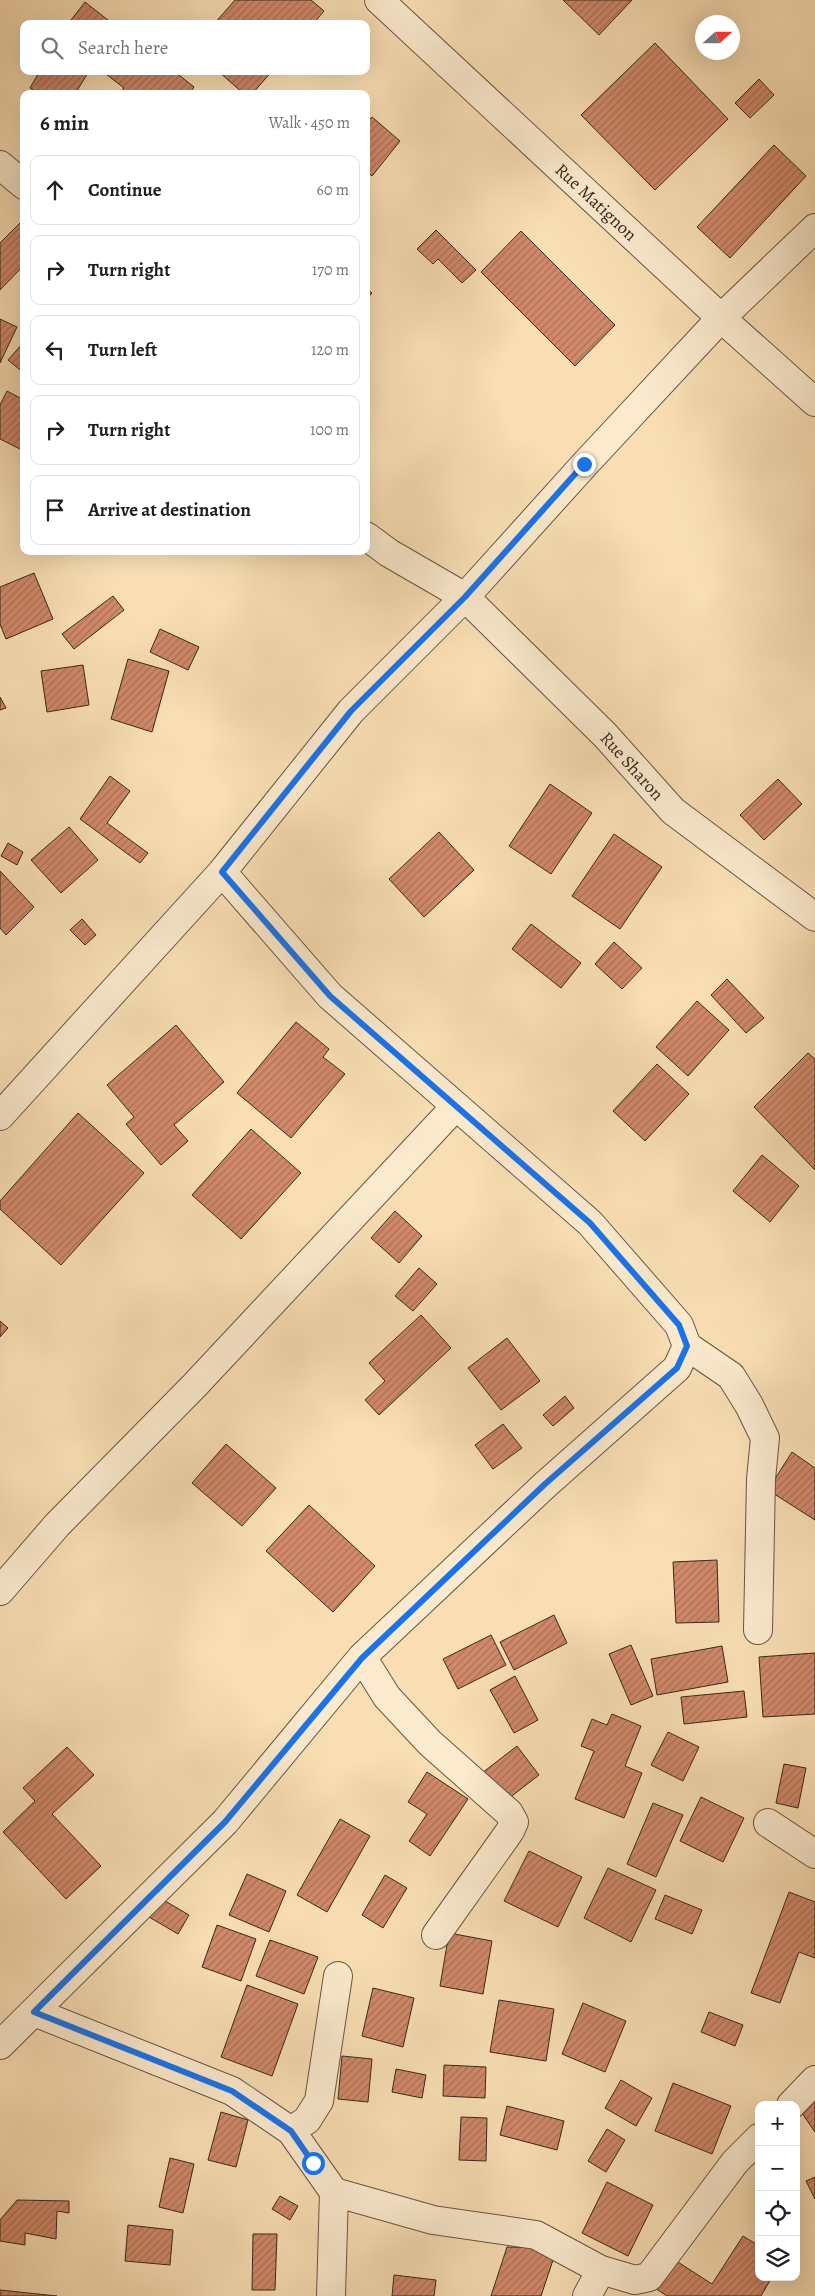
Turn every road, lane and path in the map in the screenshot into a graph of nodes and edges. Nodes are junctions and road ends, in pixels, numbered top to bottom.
1 (379, 0) edge
2 (0, 165) edge
3 (20, 182) edge
4 (815, 228) edge
5 (721, 318) junction
6 (815, 402) edge
7 (370, 539) edge
8 (465, 597) junction
9 (222, 872) junction
10 (815, 917) edge
11 (456, 1106) junction
12 (0, 1116) edge
13 (687, 1346) junction
14 (0, 1591) edge
15 (758, 1630) dead end
16 (362, 1658) junction
17 (768, 1823) dead end
18 (815, 1854) edge
19 (436, 1935) dead end
20 (338, 1976) dead end
21 (34, 2012) junction
22 (0, 2045) edge
23 (815, 2080) edge
24 (795, 2101) edge
25 (291, 2131) junction
26 (755, 2142) edge
27 (334, 2192) junction
28 (601, 2270) junction
29 (331, 2296) edge
30 (587, 2296) edge

1 - 5 street, Rue Matignon
2 - 3 street
4 - 5 street
5 - 6 street, Rue Matignon
5 - 8 street
7 - 8 street, Rue Sharon
8 - 9 street
8 - 10 street, Rue Sharon
9 - 11 street
9 - 12 street
11 - 13 street
11 - 14 street
13 - 15 street
13 - 16 street
16 - 19 street
16 - 21 street
17 - 18 street
20 - 25 street
21 - 22 street
21 - 25 street
23 - 24 street
25 - 27 street
26 - 28 street
27 - 28 street
27 - 29 street
28 - 30 street

